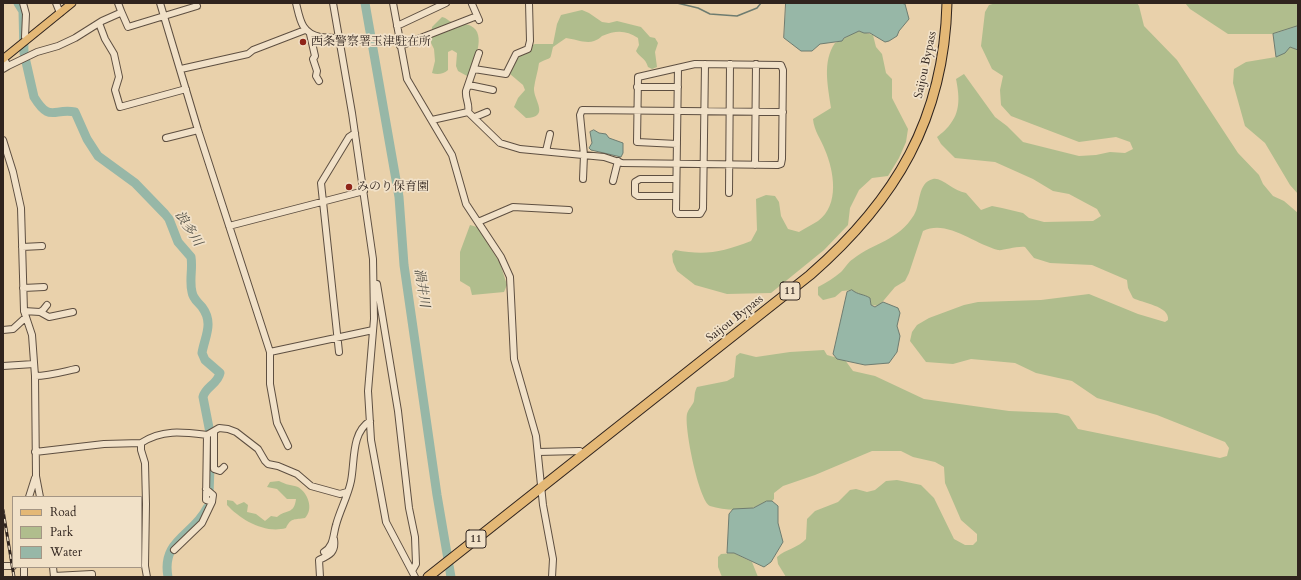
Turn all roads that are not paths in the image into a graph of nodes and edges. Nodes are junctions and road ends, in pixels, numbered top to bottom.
1 (22, 3) edge
2 (56, 3) edge
3 (72, 3) edge
4 (118, 3) edge
5 (160, 3) edge
6 (296, 3) edge
7 (332, 3) edge
8 (393, 3) edge
9 (446, 3) edge
10 (471, 3) edge
11 (529, 3) edge
12 (947, 3) edge
13 (197, 6) dead end
14 (121, 11) junction
15 (60, 13) junction
16 (164, 15) junction
17 (99, 23) junction
18 (397, 26) junction
19 (307, 32) junction
20 (339, 39) junction
21 (27, 40) junction
22 (400, 46) junction
23 (479, 53) dead end
24 (4, 59) edge
25 (705, 64) junction
26 (730, 64) junction
27 (756, 64) junction
28 (6, 67) edge
29 (678, 68) junction
30 (181, 69) junction
31 (474, 70) junction
32 (318, 81) dead end
33 (469, 85) junction
34 (637, 87) junction
35 (678, 87) junction
36 (186, 89) junction
37 (493, 90) dead end
38 (637, 110) junction
39 (678, 111) junction
40 (704, 111) junction
41 (468, 112) junction
42 (487, 112) dead end
43 (730, 112) junction
44 (756, 112) junction
45 (782, 112) junction
46 (475, 117) junction
47 (432, 120) junction
48 (198, 130) junction
49 (355, 133) junction
50 (550, 134) dead end
51 (166, 138) dead end
52 (3, 140) edge
53 (677, 144) junction
54 (546, 151) junction
55 (584, 155) junction
56 (618, 161) junction
57 (677, 164) junction
58 (703, 164) junction
59 (729, 164) junction
60 (755, 165) junction
61 (583, 179) dead end
62 (676, 179) junction
63 (613, 181) dead end
64 (364, 191) junction
65 (728, 193) dead end
66 (676, 196) junction
67 (322, 201) junction
68 (569, 210) dead end
69 (478, 222) junction
70 (229, 226) junction
71 (42, 246) dead end
72 (22, 247) junction
73 (374, 272) junction
74 (44, 287) dead end
75 (23, 288) junction
76 (48, 305) dead end
77 (24, 310) junction
78 (40, 312) junction
79 (72, 312) dead end
80 (25, 318) junction
81 (3, 330) edge
82 (373, 330) junction
83 (337, 338) junction
84 (270, 352) junction
85 (339, 352) dead end
86 (34, 364) junction
87 (3, 366) edge
88 (76, 369) dead end
89 (35, 376) junction
90 (370, 421) junction
91 (211, 433) junction
92 (141, 443) junction
93 (288, 446) dead end
94 (35, 452) junction
95 (538, 452) junction
96 (583, 455) junction
97 (224, 467) dead end
98 (36, 476) junction
99 (541, 489) junction
100 (347, 492) junction
101 (29, 496) edge
102 (40, 496) edge
103 (143, 537) edge
104 (334, 537) junction
105 (174, 550) dead end
106 (324, 552) dead end
107 (413, 574) edge
108 (54, 576) edge
109 (92, 577) edge
110 (146, 577) edge
111 (320, 577) edge
112 (428, 577) edge
113 (552, 577) edge

1 - 21 street
2 - 15 street
3 - 15 main road
4 - 14 street
5 - 16 street
6 - 19 street
7 - 20 street
8 - 18 street
9 - 18 street
10 - 22 street
11 - 31 street
12 - 96 highway, Saijou Bypass / 11
13 - 16 street
14 - 16 street
14 - 17 street
15 - 21 main road
16 - 30 street
17 - 28 street
17 - 36 street
18 - 22 street
19 - 20 street
19 - 30 street
19 - 32 street
20 - 49 street
21 - 24 main road
22 - 47 street
23 - 31 street
24 - 28 street
25 - 26 street
25 - 29 street
25 - 40 street
26 - 27 street
26 - 43 street
27 - 44 street
27 - 45 street
29 - 34 street
29 - 35 street
30 - 36 street
31 - 33 street
33 - 37 street
33 - 41 street
34 - 35 street
34 - 38 street
35 - 39 street
36 - 48 street
38 - 39 street
38 - 53 street
38 - 55 street
39 - 40 street
39 - 53 street
40 - 43 street
40 - 58 street
41 - 46 street
41 - 47 street
42 - 46 street
43 - 44 street
43 - 59 street
44 - 45 street
44 - 60 street
45 - 60 street
46 - 54 street
47 - 69 street
48 - 51 street
48 - 70 street
49 - 64 street
49 - 67 street
50 - 54 street
52 - 72 street
53 - 57 street
54 - 55 street
55 - 56 street
55 - 61 street
56 - 57 street
56 - 63 street
57 - 58 street
57 - 62 street
58 - 59 street
58 - 66 street
59 - 60 street
59 - 65 street
62 - 66 street
62 - 66 street
64 - 67 street
64 - 73 street
67 - 70 street
67 - 83 street
68 - 69 street
69 - 95 street
70 - 84 street
71 - 72 street
72 - 75 street
73 - 82 street
73 - 107 street
74 - 75 street
75 - 77 street
76 - 78 street
77 - 78 street
77 - 80 street
78 - 79 street
80 - 81 street
80 - 86 street
82 - 83 street
82 - 90 street
83 - 84 street
83 - 85 street
84 - 93 street
86 - 87 street
86 - 89 street
88 - 89 street
89 - 94 street
90 - 100 street
90 - 107 street
91 - 92 street
91 - 97 street
91 - 100 street
91 - 105 street
92 - 94 street
92 - 103 street
94 - 98 street
95 - 96 street
95 - 99 street
96 - 99 highway, Saijou Bypass / 11
98 - 101 street
98 - 102 street
99 - 112 highway, Saijou Bypass / 11
99 - 113 street
100 - 104 street
103 - 110 street
104 - 106 street
104 - 111 street
108 - 109 street

